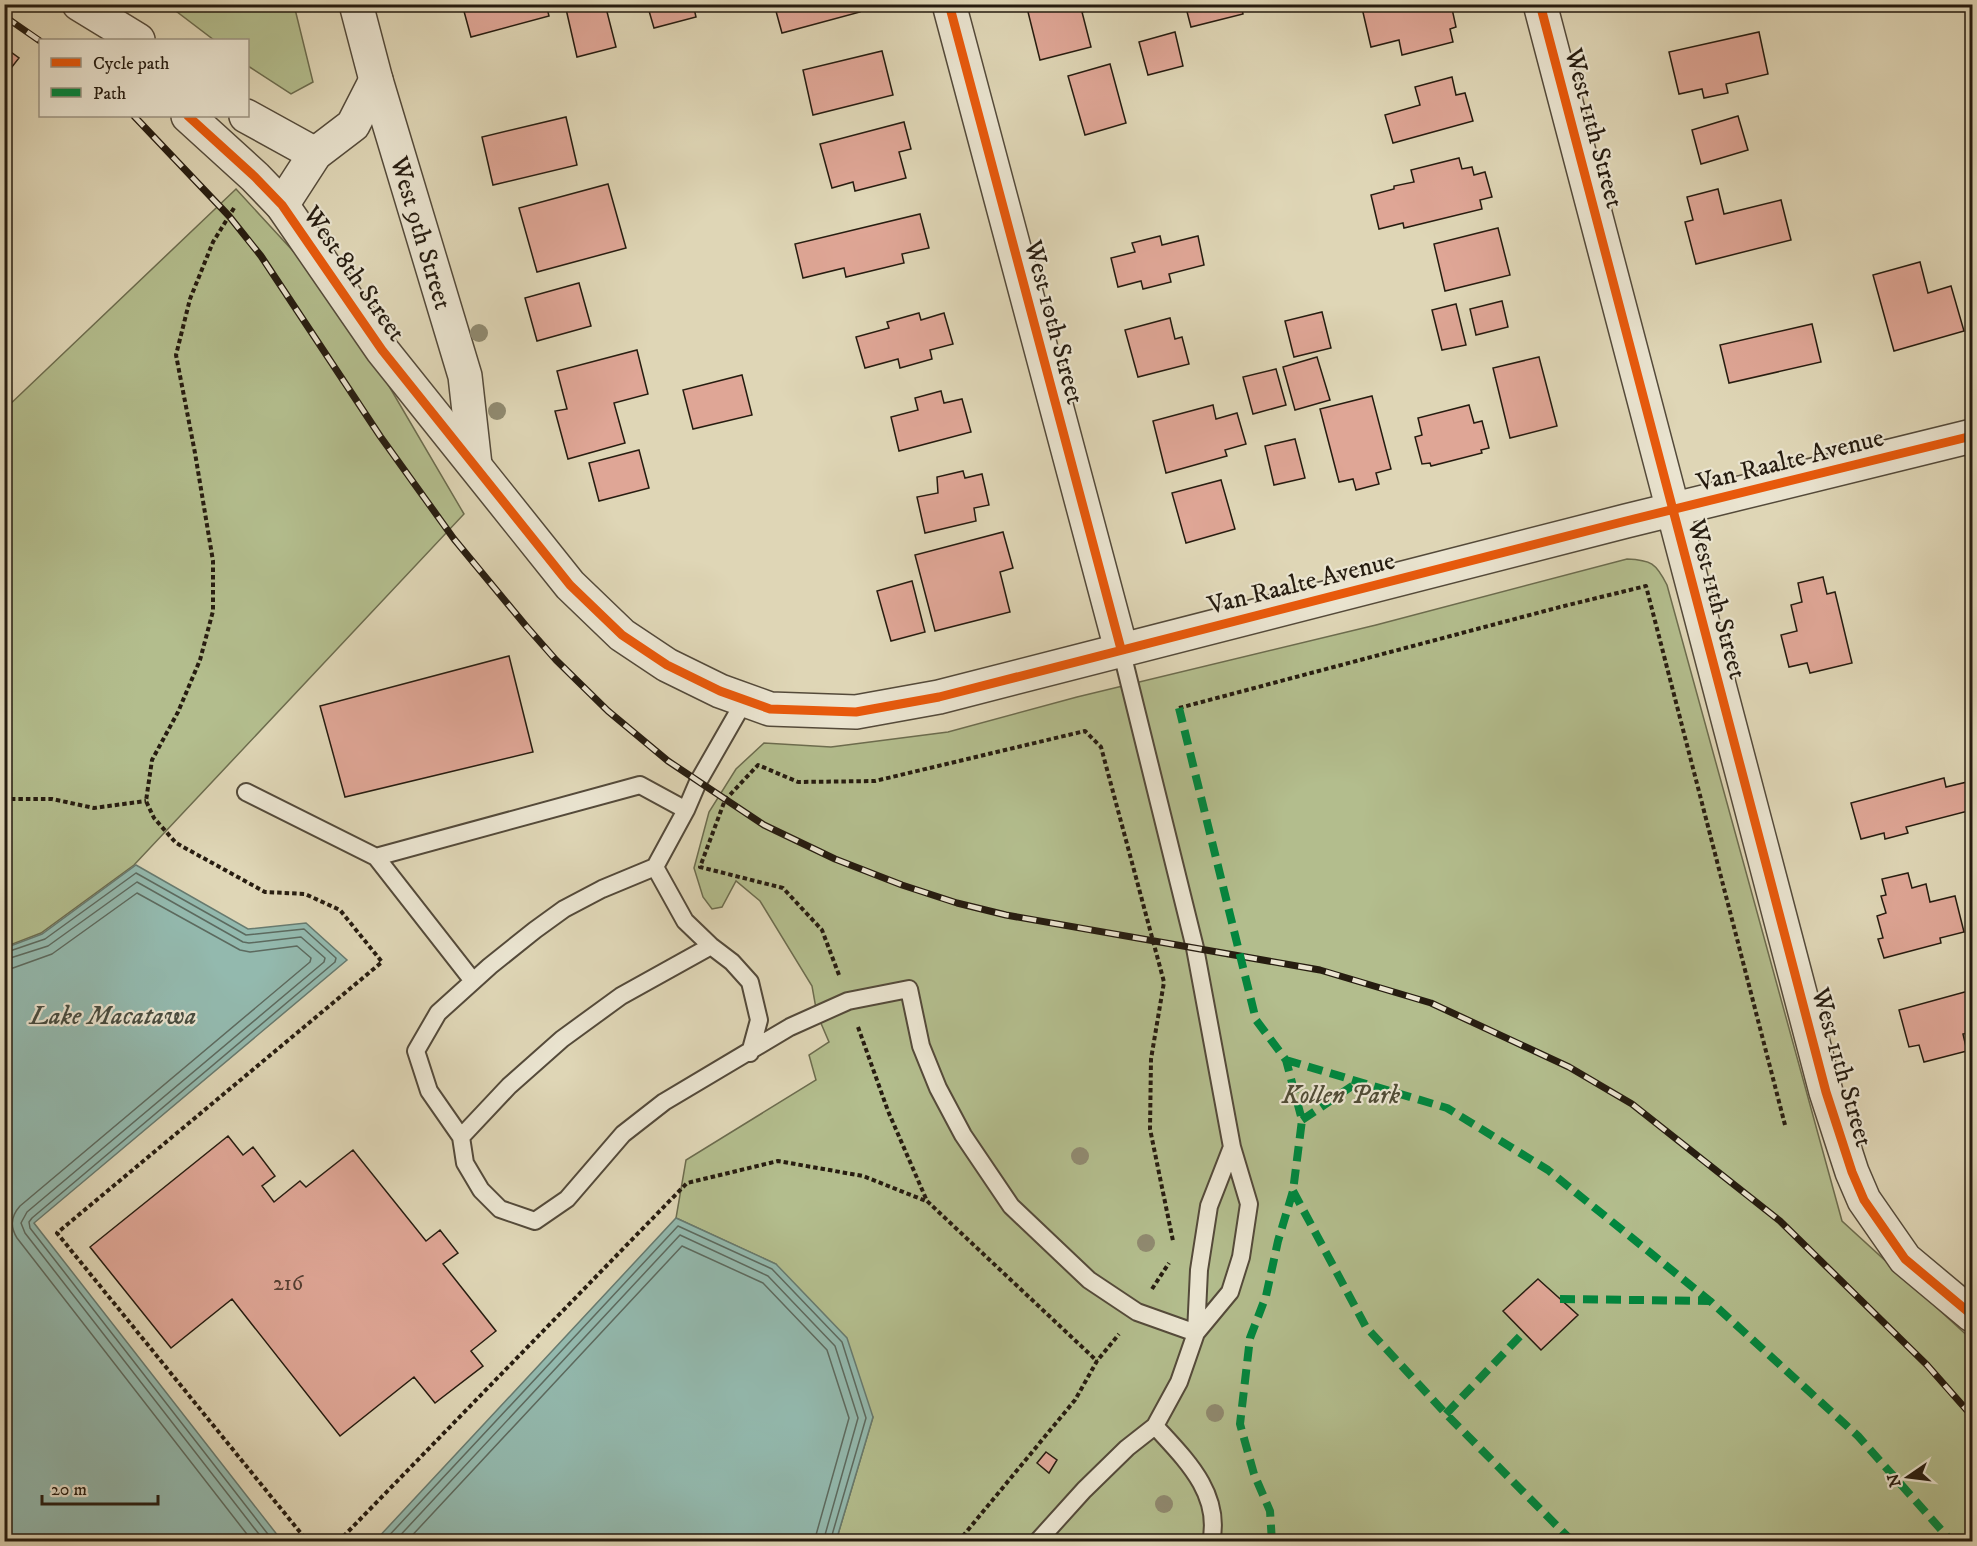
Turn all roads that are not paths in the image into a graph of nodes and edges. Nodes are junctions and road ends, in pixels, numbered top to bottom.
1 (77, 4) edge
2 (356, 4) edge
3 (948, 4) edge
4 (1540, 4) edge
5 (111, 39) edge
6 (136, 39) edge
7 (376, 80) junction
8 (189, 117) edge
9 (248, 117) edge
10 (315, 154) junction
11 (282, 205) junction
12 (1972, 436) edge
13 (475, 465) junction
14 (1673, 509) junction
15 (1121, 649) junction
16 (645, 651) joint
17 (745, 700) junction
18 (246, 792) dead end
19 (686, 810) junction
20 (376, 857) junction
21 (655, 867) junction
22 (711, 946) junction
23 (473, 981) junction
24 (750, 1053) junction
25 (461, 1137) junction
26 (1232, 1147) junction
27 (1972, 1315) edge
28 (1197, 1333) junction
29 (1155, 1425) junction
30 (1038, 1542) edge
31 (1211, 1542) edge

1 - 5 street
1 - 6 street
2 - 7 street, West 9th Street
3 - 15 street, West 10th Street
4 - 14 street, West 11th Street
7 - 10 street
7 - 13 street, West 9th Street
8 - 11 street, West 8th Street
9 - 10 street
10 - 11 street
11 - 13 street, West 8th Street
12 - 14 street, Van Raalte Avenue
13 - 16 street, West 8th Street
14 - 15 street, Van Raalte Avenue
14 - 27 street, West 11th Street
15 - 17 street, Van Raalte Avenue
15 - 26 lane
16 - 17 street, Van Raalte Avenue
17 - 19 lane
18 - 20 lane
19 - 20 lane
19 - 21 lane
20 - 23 lane
21 - 22 lane
21 - 23 lane
22 - 24 lane
22 - 25 lane
23 - 25 lane
24 - 25 lane
24 - 28 lane
26 - 28 lane
26 - 28 lane
28 - 29 lane
29 - 30 lane
29 - 31 lane

